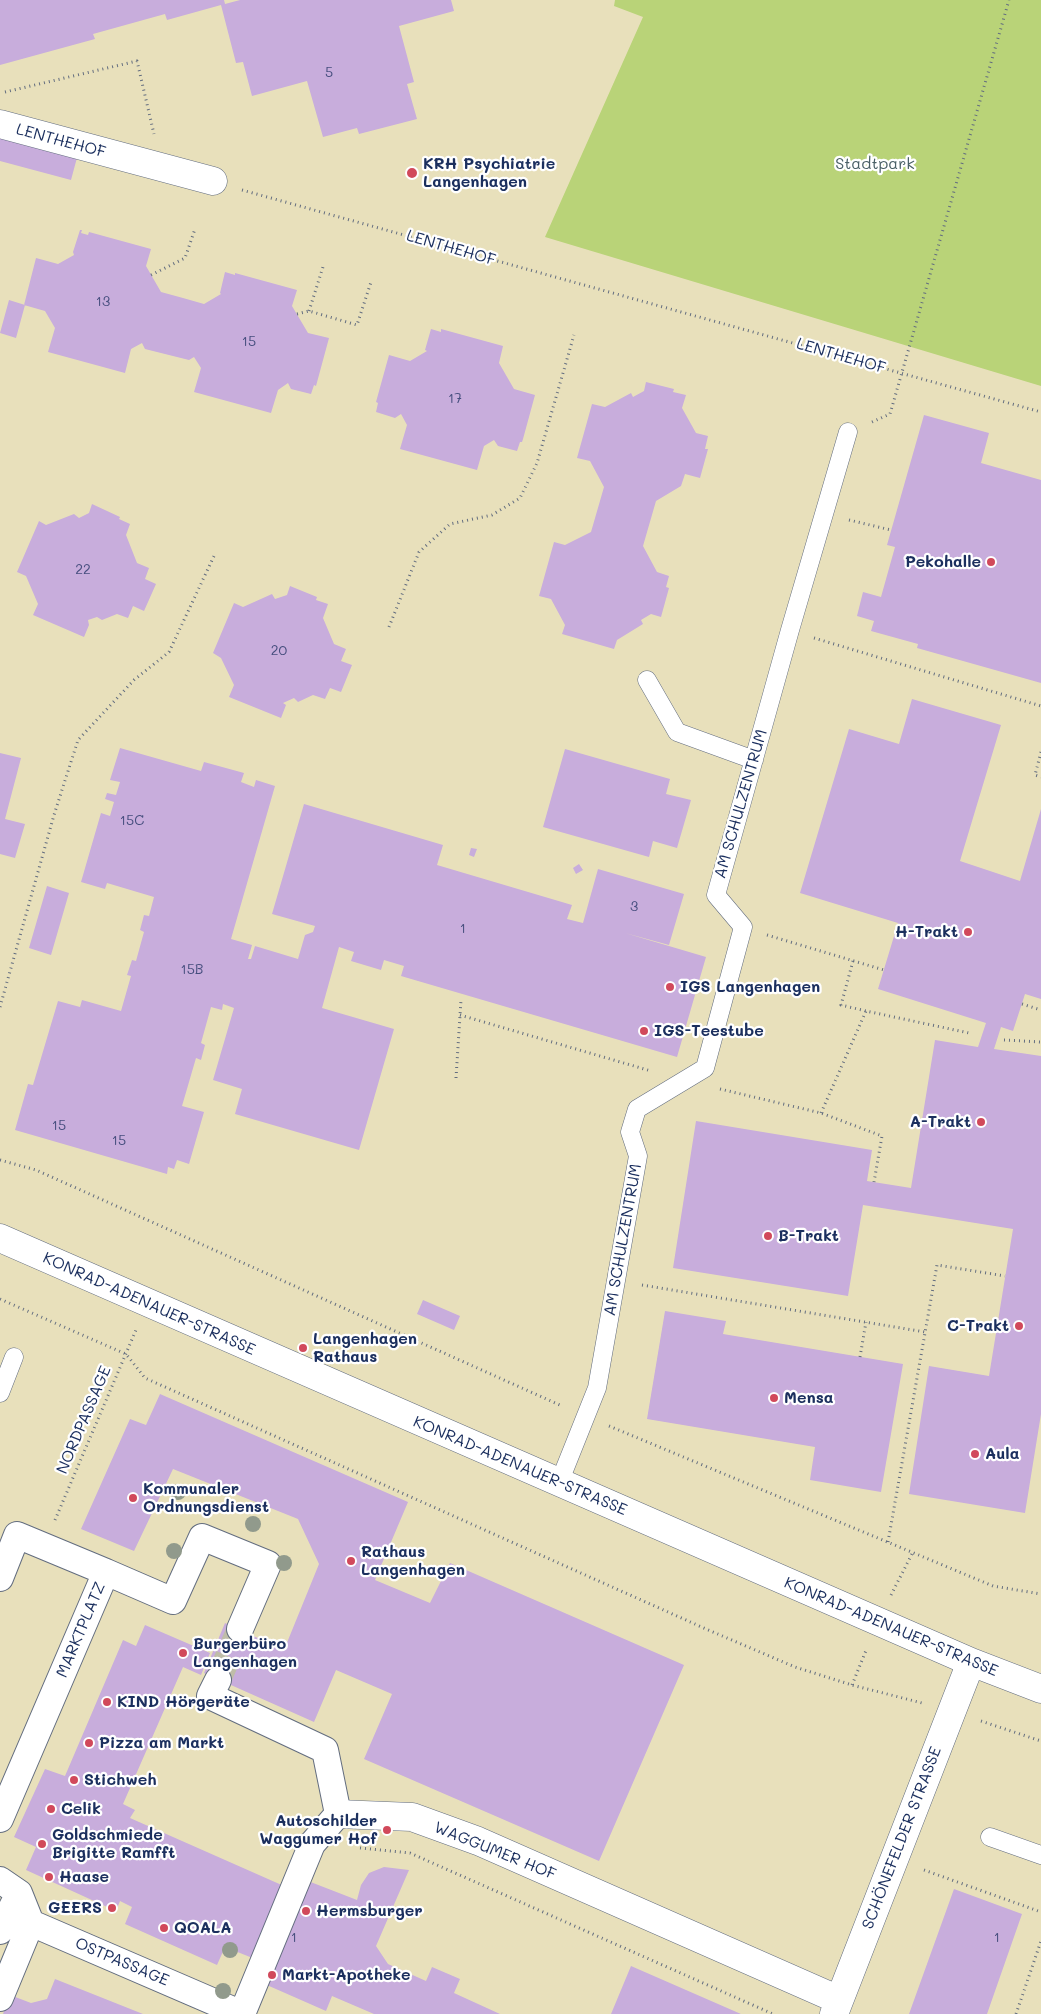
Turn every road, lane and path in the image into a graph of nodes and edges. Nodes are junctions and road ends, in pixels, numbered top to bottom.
1 (1009, 0) edge
2 (0, 93) edge
3 (0, 124) edge
4 (162, 169) junction
5 (213, 182) joint
6 (195, 229) dead end
7 (323, 267) dead end
8 (151, 274) dead end
9 (371, 282) dead end
10 (309, 311) junction
11 (297, 314) dead end
12 (574, 335) dead end
13 (902, 373) junction
14 (1041, 412) edge
15 (848, 432) joint
16 (824, 513) junction
17 (891, 530) dead end
18 (214, 556) dead end
19 (389, 627) dead end
20 (790, 630) junction
21 (647, 680) dead end
22 (1041, 706) edge
23 (1041, 752) edge
24 (754, 760) junction
25 (1041, 777) edge
26 (743, 927) junction
27 (853, 961) junction
28 (884, 970) dead end
29 (461, 1000) dead end
30 (1022, 1004) dead end
31 (0, 1007) edge
32 (1041, 1010) edge
33 (866, 1011) junction
34 (460, 1014) junction
35 (969, 1033) dead end
36 (1004, 1040) dead end
37 (1041, 1042) edge
38 (456, 1078) dead end
39 (683, 1081) junction
40 (821, 1113) junction
41 (0, 1160) edge
42 (874, 1182) dead end
43 (0, 1238) edge
44 (1005, 1276) dead end
45 (617, 1281) junction
46 (0, 1299) edge
47 (147, 1304) junction
48 (866, 1322) junction
49 (925, 1332) junction
50 (126, 1354) junction
51 (14, 1357) dead end
52 (860, 1357) dead end
53 (0, 1392) edge
54 (586, 1416) junction
55 (559, 1483) junction
56 (888, 1542) junction
57 (44, 1546) junction
58 (106, 1572) junction
59 (0, 1578) edge
60 (1041, 1594) edge
61 (240, 1629) tunnel mouth
62 (971, 1662) junction
63 (218, 1680) tunnel mouth
64 (1041, 1689) edge
65 (952, 1711) junction
66 (1041, 1741) edge
67 (338, 1814) junction
68 (0, 1819) edge
69 (990, 1837) dead end
70 (312, 1844) junction
71 (1041, 1855) edge
72 (894, 1860) junction
73 (9, 1887) edge
74 (1041, 1912) edge
75 (31, 1923) junction
76 (0, 1931) edge
77 (1041, 1941) edge
78 (0, 1998) edge
79 (836, 2007) edge
80 (242, 2014) edge
81 (773, 2014) edge
82 (1016, 2014) edge

1 - 13 path
2 - 4 path
3 - 4 street, LENTHEHOF
4 - 5 street, LENTHEHOF
5 - 13 path, LENTHEHOF
6 - 8 path
7 - 10 path
9 - 10 path
10 - 11 path
12 - 19 path
13 - 14 path, LENTHEHOF
13 - 15 path
15 - 16 lane, AM SCHULZENTRUM
16 - 17 path
16 - 20 lane, AM SCHULZENTRUM
18 - 31 path
20 - 22 path
20 - 24 lane, AM SCHULZENTRUM
21 - 24 lane
23 - 25 path
24 - 26 lane, AM SCHULZENTRUM
26 - 27 path
26 - 39 lane, AM SCHULZENTRUM
27 - 28 path
27 - 33 path
29 - 34 path
30 - 32 path
33 - 35 path
33 - 40 path
34 - 38 path
34 - 39 path
36 - 37 path
39 - 40 path
39 - 45 lane, AM SCHULZENTRUM
40 - 42 path
41 - 54 path
43 - 47 street, KONRAD-ADENAUER-STRASSE
44 - 49 path
45 - 48 path
45 - 54 lane, AM SCHULZENTRUM
46 - 50 path
47 - 50 path, NORDPASSAGE
47 - 55 street, KONRAD-ADENAUER-STRASSE
48 - 49 path
48 - 52 path
49 - 56 path
50 - 57 path, NORDPASSAGE
50 - 65 path
51 - 53 lane
54 - 55 lane, AM SCHULZENTRUM
54 - 56 path
55 - 62 street, KONRAD-ADENAUER-STRASSE
56 - 60 path
57 - 58 street, MARKTPLATZ
57 - 59 street, MARKTPLATZ
58 - 61 street
58 - 68 street, MARKTPLATZ
62 - 64 street, KONRAD-ADENAUER-STRASSE
62 - 65 street, SCHÖNEFELDER STRASSE
63 - 67 street
65 - 66 path
65 - 72 street, SCHÖNEFELDER STRASSE
67 - 70 street, OSTPASSAGE
67 - 79 street, WAGGUMER HOF
69 - 71 lane
70 - 80 street, OSTPASSAGE
70 - 81 path
72 - 74 path
72 - 79 street, SCHÖNEFELDER STRASSE
73 - 75 street
73 - 76 street
75 - 78 street
75 - 80 street, OSTPASSAGE
77 - 82 path

